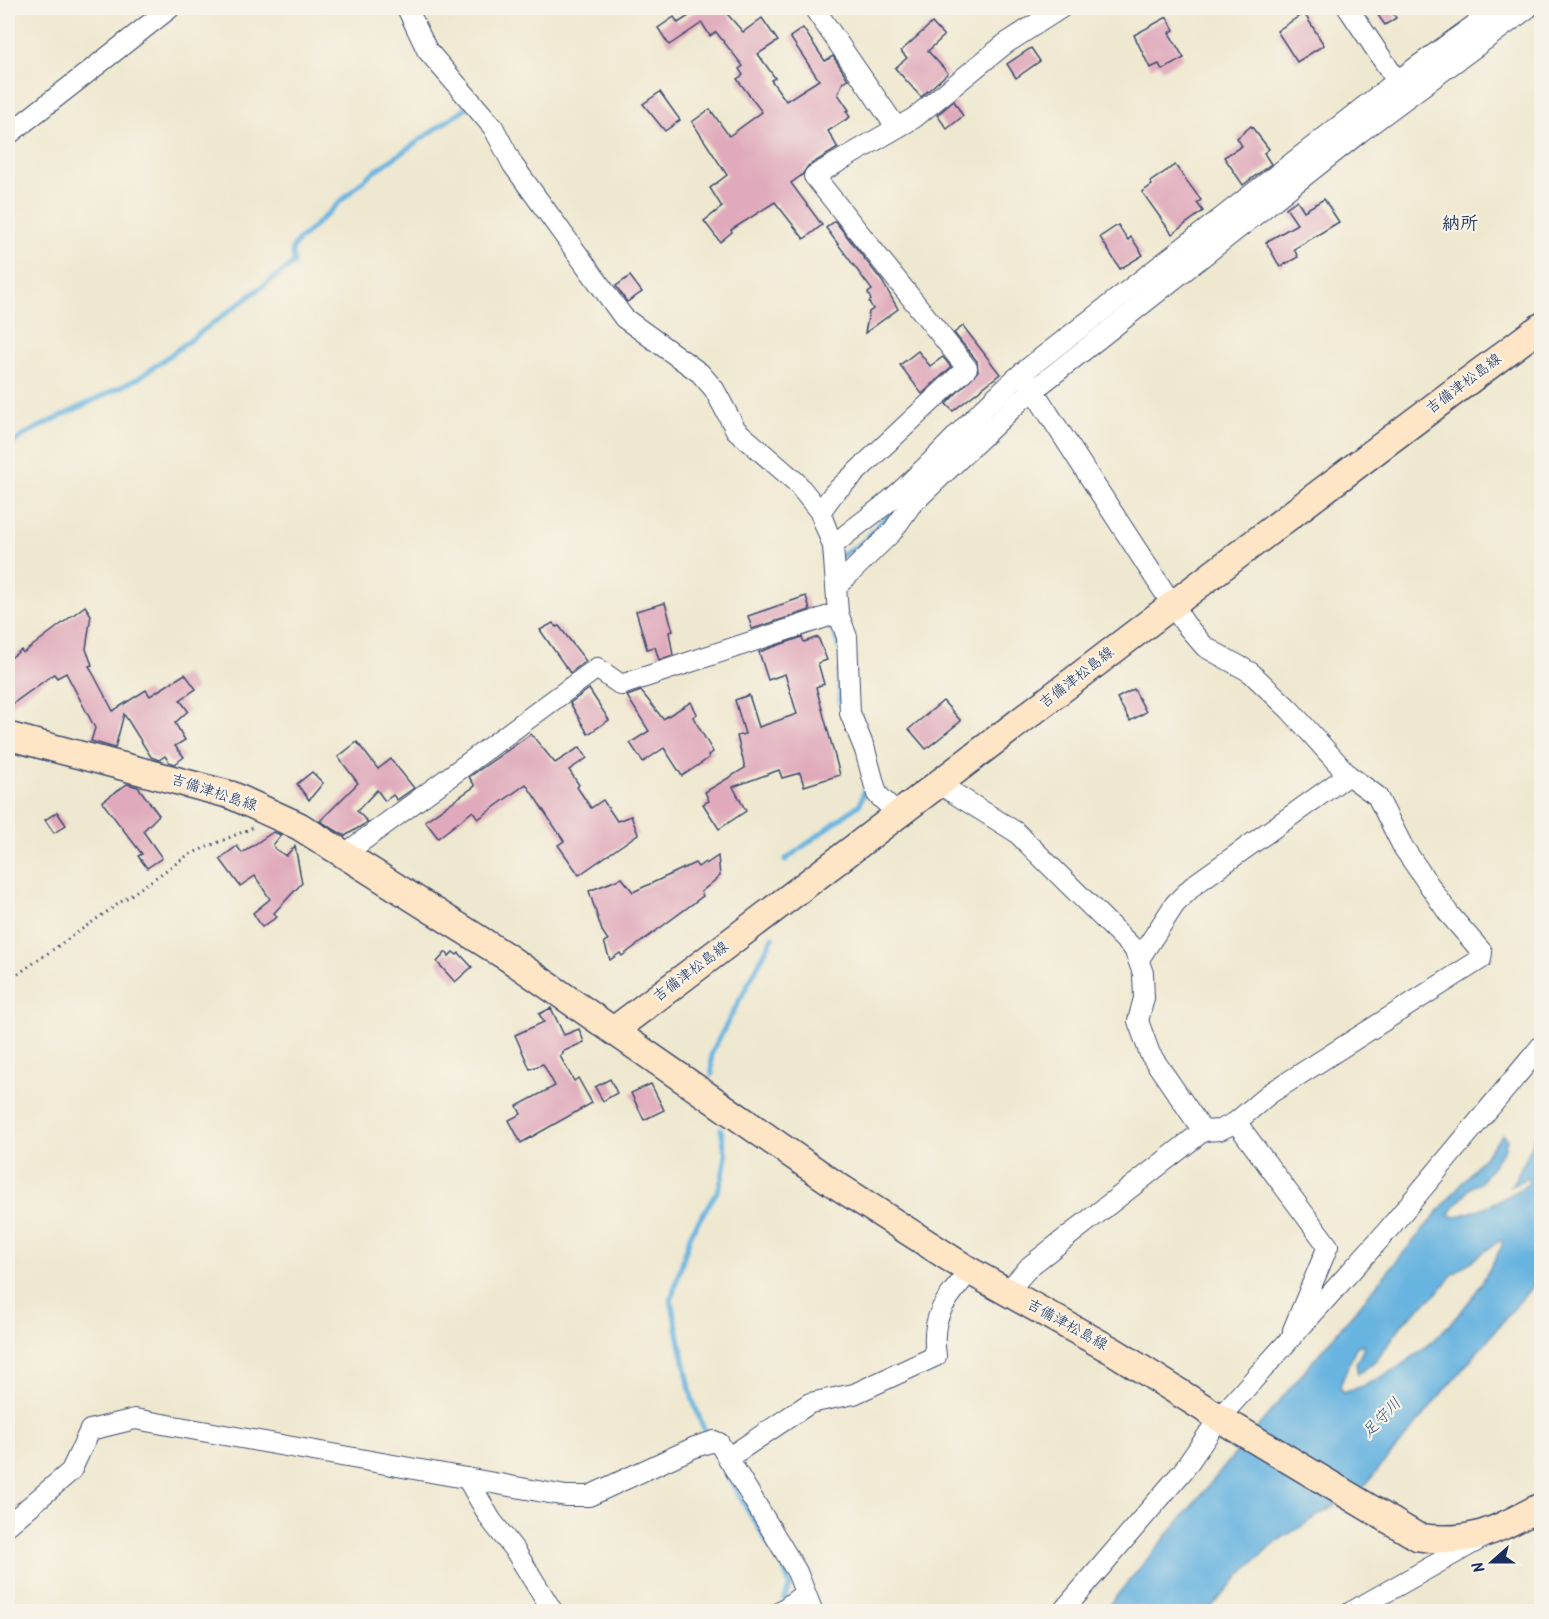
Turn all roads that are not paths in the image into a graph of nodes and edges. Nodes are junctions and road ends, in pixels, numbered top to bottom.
1 (170, 8) edge
2 (407, 8) edge
3 (814, 8) edge
4 (1061, 8) edge
5 (1348, 8) edge
6 (1498, 8) edge
7 (1528, 8) edge
8 (1402, 88) junction
9 (896, 128) junction
10 (8, 135) edge
11 (1542, 326) edge
12 (1022, 374) junction
13 (1033, 390) junction
14 (820, 512) junction
15 (835, 562) junction
16 (1171, 606) junction
17 (833, 615) junction
18 (8, 736) edge
19 (1348, 775) junction
20 (939, 784) junction
21 (899, 815) junction
22 (346, 853) junction
23 (1139, 959) junction
24 (614, 1030) junction
25 (1542, 1045) edge
26 (1236, 1122) junction
27 (1203, 1131) junction
28 (970, 1271) junction
29 (1007, 1292) junction
30 (1287, 1345) junction
31 (1227, 1422) junction
32 (728, 1458) junction
33 (467, 1478) junction
34 (1542, 1506) edge
35 (8, 1525) edge
36 (1494, 1531) junction
37 (1418, 1537) junction
38 (1424, 1572) junction
39 (808, 1603) edge
40 (553, 1611) edge
41 (780, 1611) edge
42 (1062, 1611) edge
43 (1352, 1611) edge

1 - 10 street
2 - 14 street
3 - 9 street
4 - 9 street
5 - 8 street
6 - 8 street
7 - 8 street
8 - 12 street
8 - 13 street
9 - 14 street
11 - 16 main road, 吉備津松島線
12 - 13 street
12 - 15 street
13 - 15 street
13 - 16 street
14 - 15 street
15 - 17 street
16 - 19 street
16 - 20 main road, 吉備津松島線
17 - 21 street
17 - 22 street
18 - 22 main road, 吉備津松島線
19 - 23 street
19 - 26 street
20 - 21 main road, 吉備津松島線
20 - 23 street
21 - 24 main road, 吉備津松島線
22 - 24 main road, 吉備津松島線
23 - 27 street
24 - 28 main road, 吉備津松島線
25 - 30 street
26 - 27 street
26 - 30 street
27 - 29 street
28 - 29 main road, 吉備津松島線
28 - 32 street
29 - 31 main road, 吉備津松島線
30 - 31 street
31 - 37 main road, 吉備津松島線
31 - 42 street
32 - 33 street
32 - 39 street
33 - 35 street
33 - 40 street
34 - 36 main road, 吉備津松島線
36 - 37 main road, 吉備津松島線
36 - 38 street
37 - 38 street
38 - 43 street
39 - 41 street

